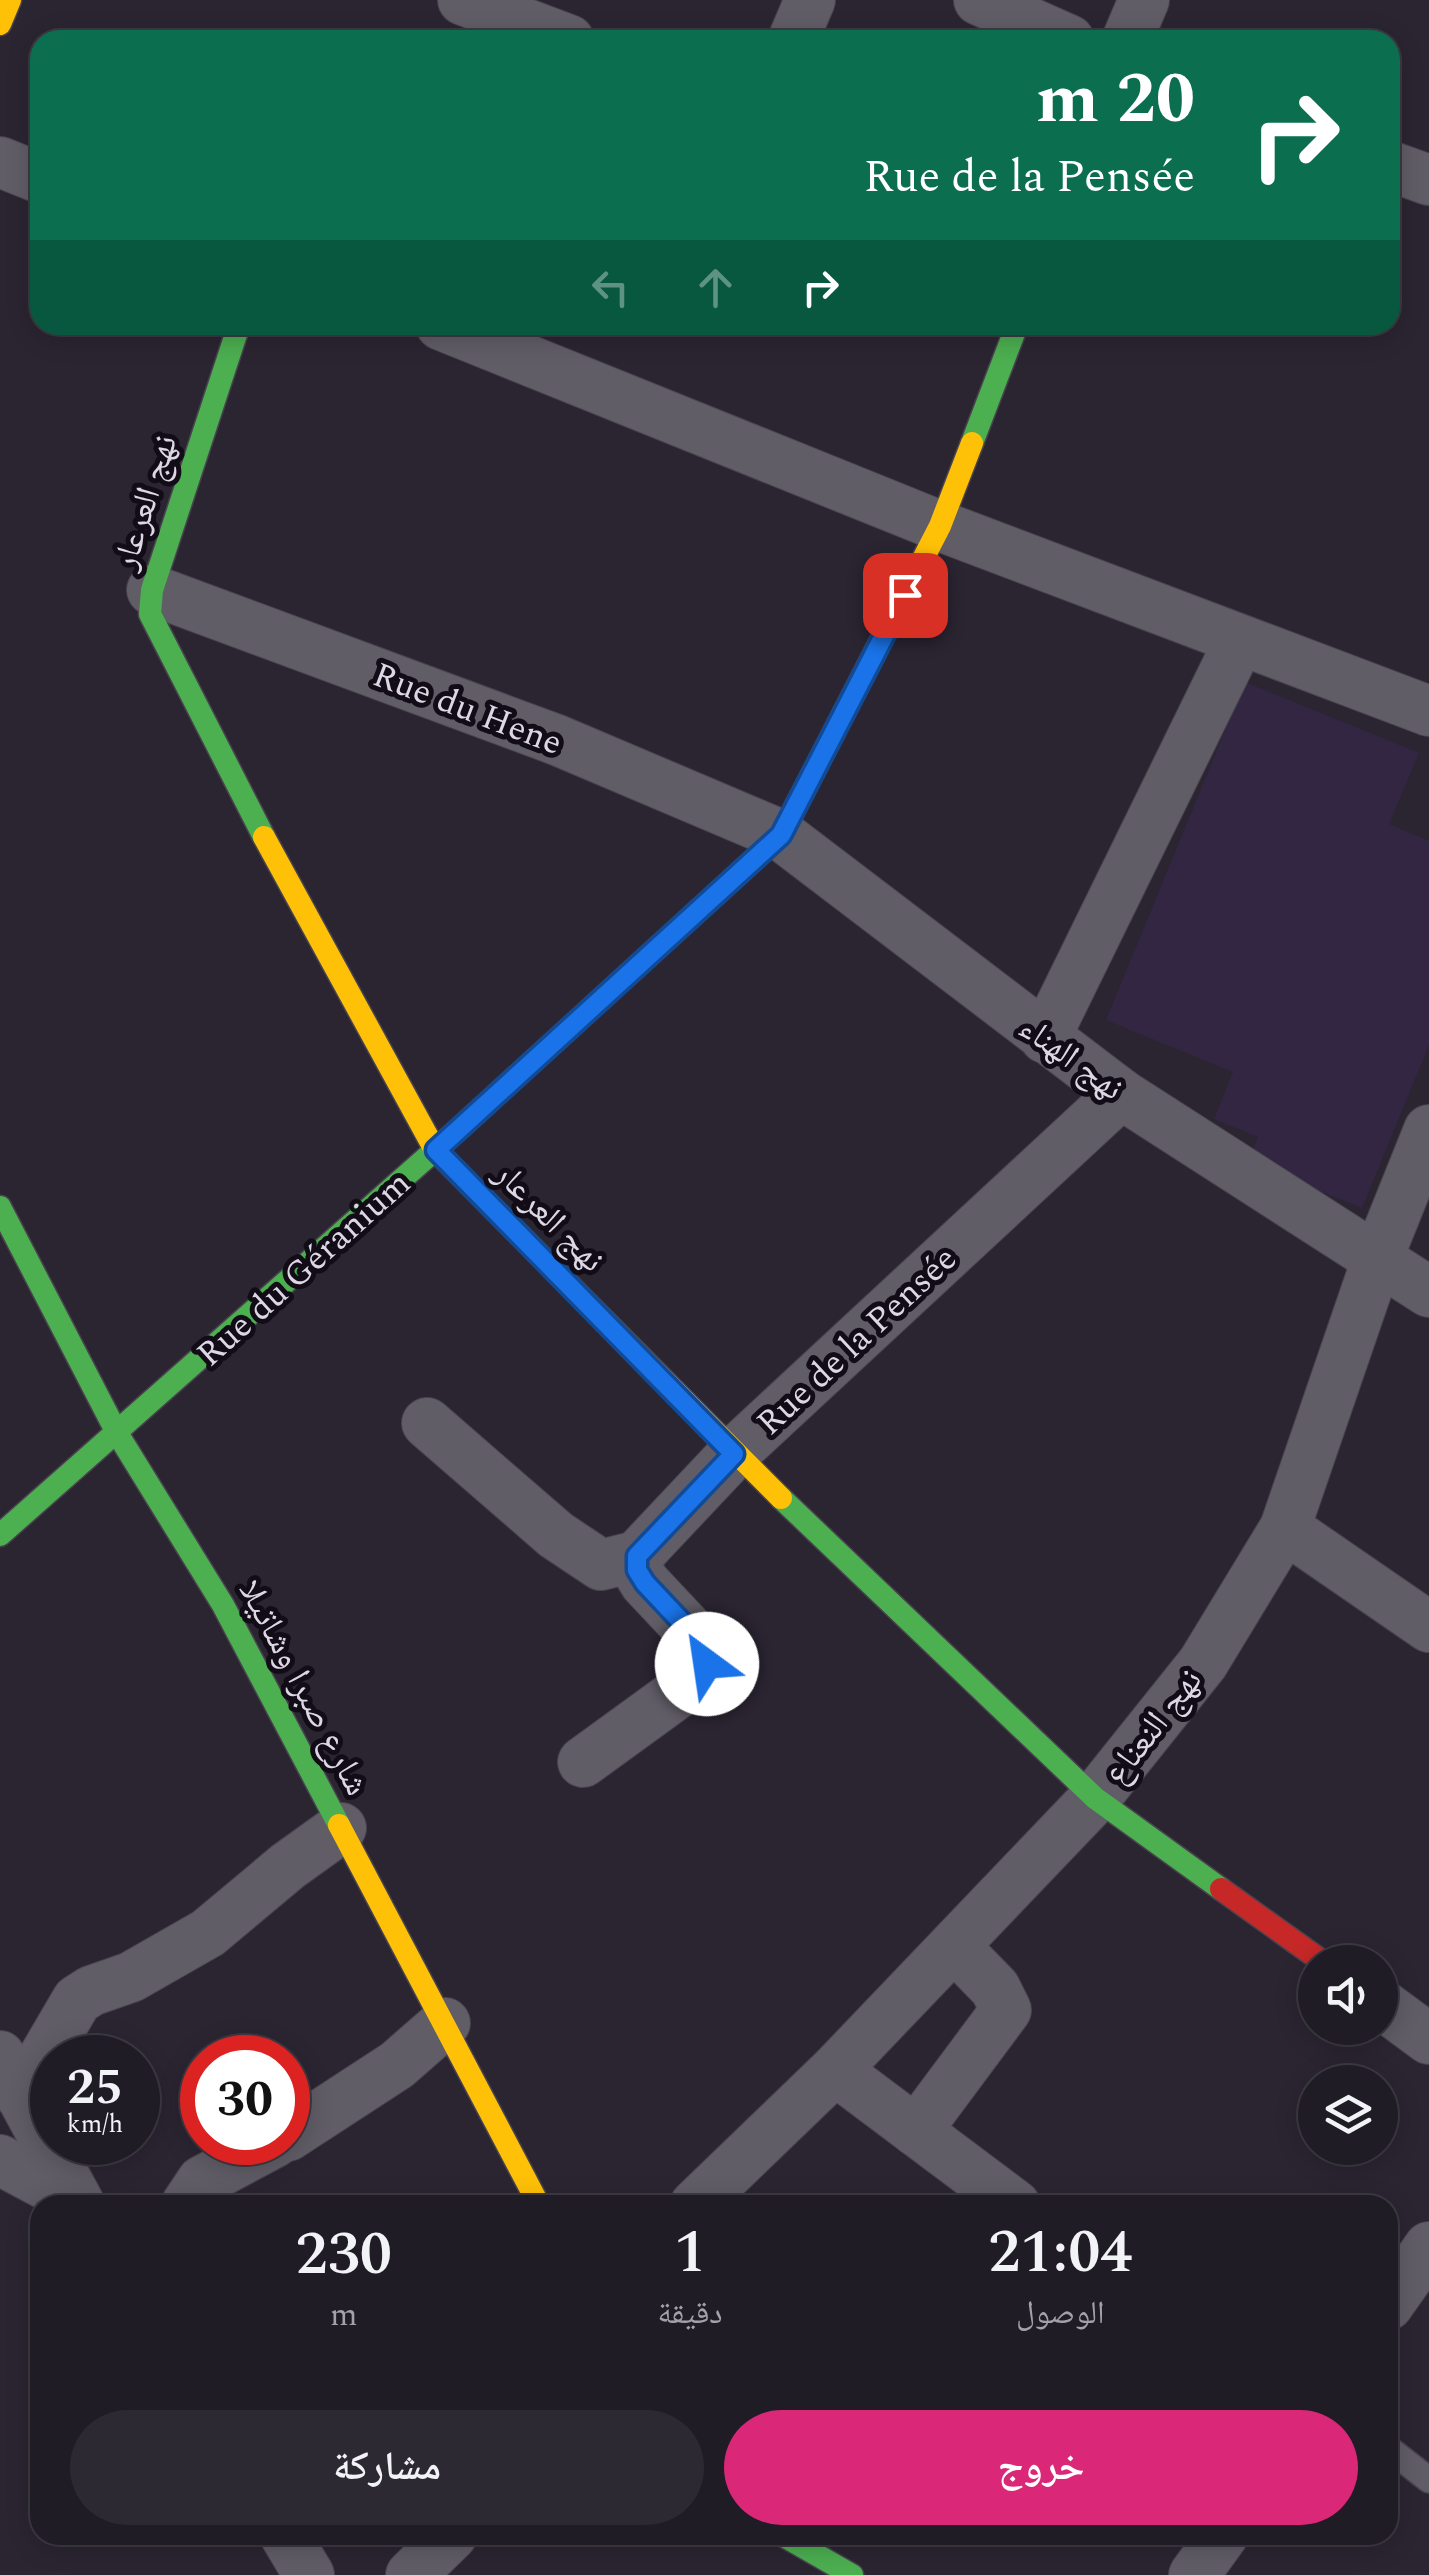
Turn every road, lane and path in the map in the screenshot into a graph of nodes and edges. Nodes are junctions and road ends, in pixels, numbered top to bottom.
1 (10, 0) edge
2 (810, 0) edge
3 (978, 0) edge
4 (1144, 0) edge
5 (479, 13) edge
6 (0, 24) edge
7 (536, 30) edge
8 (797, 30) edge
9 (1046, 30) edge
10 (1131, 30) edge
11 (0, 162) edge
12 (1400, 170) edge
13 (30, 174) edge
14 (1429, 180) edge
15 (236, 335) edge
16 (466, 335) edge
17 (1013, 335) edge
18 (940, 526) junction
19 (152, 590) junction
20 (1239, 642) junction
21 (1429, 711) edge
22 (781, 835) junction
23 (1045, 1038) junction
24 (1121, 1094) junction
25 (1429, 1130) edge
26 (436, 1150) junction
27 (2, 1216) edge
28 (1378, 1256) junction
29 (1429, 1292) edge
30 (428, 1423) dead end
31 (117, 1433) junction
32 (734, 1454) junction
33 (1285, 1528) junction
34 (0, 1535) edge
35 (637, 1556) junction
36 (1429, 1627) edge
37 (582, 1762) dead end
38 (1095, 1798) junction
39 (342, 1828) junction
40 (1299, 1945) edge
41 (954, 1946) junction
42 (1398, 2017) edge
43 (445, 2023) junction
44 (1429, 2039) edge
45 (835, 2070) junction
46 (10, 2076) edge
47 (310, 2122) edge
48 (916, 2131) junction
49 (0, 2160) edge
50 (232, 2165) edge
51 (64, 2195) edge
52 (75, 2195) edge
53 (193, 2195) edge
54 (534, 2195) edge
55 (705, 2195) edge
56 (1002, 2195) edge
57 (1429, 2247) edge
58 (1398, 2291) edge
59 (1398, 2456) edge
60 (1429, 2480) edge
61 (291, 2545) edge
62 (442, 2545) edge
63 (800, 2545) edge
64 (1216, 2545) edge
65 (310, 2575) edge
66 (411, 2575) edge
67 (852, 2575) edge
68 (1194, 2575) edge

1 - 6 street
2 - 8 street
3 - 9 street
4 - 10 street
5 - 7 street
11 - 13 street
12 - 14 street
15 - 19 street, نهج العرعار
16 - 18 street
17 - 18 street, Rue du Géranium
18 - 20 street
18 - 22 street, Rue du Géranium
19 - 22 street, Rue du Hene
19 - 26 street, نهج العرعار
20 - 21 street
20 - 23 street
22 - 23 street, نهج الهناء
22 - 26 street, Rue du Géranium
23 - 24 street, نهج الهناء
24 - 28 street, نهج الهناء
24 - 32 street, Rue de la Pensée
25 - 28 street, نهج النعناع
26 - 31 street, Rue du Géranium
26 - 32 street, نهج العرعار
27 - 31 street, شارع صبرا وشاتيلا
28 - 29 street, نهج الهناء
28 - 33 street, نهج النعناع
30 - 35 street
31 - 34 street, Rue du Géranium
31 - 39 street, شارع صبرا وشاتيلا
32 - 35 street, Rue de la Pensée
32 - 38 street, نهج العرعار
33 - 36 street
33 - 38 street, نهج النعناع
35 - 37 street
38 - 40 street, نهج العرعار
38 - 41 street, نهج النعناع
39 - 43 street, شارع صبرا وشاتيلا
39 - 46 street
41 - 45 street, نهج النعناع
41 - 48 street
42 - 44 street
43 - 47 street
43 - 54 street, شارع صبرا وشاتيلا
45 - 48 street
45 - 55 street, نهج النعناع
46 - 52 street
48 - 56 street
49 - 51 street
50 - 53 street
57 - 58 street
59 - 60 lane
61 - 65 street
62 - 66 street
63 - 67 street
64 - 68 street

